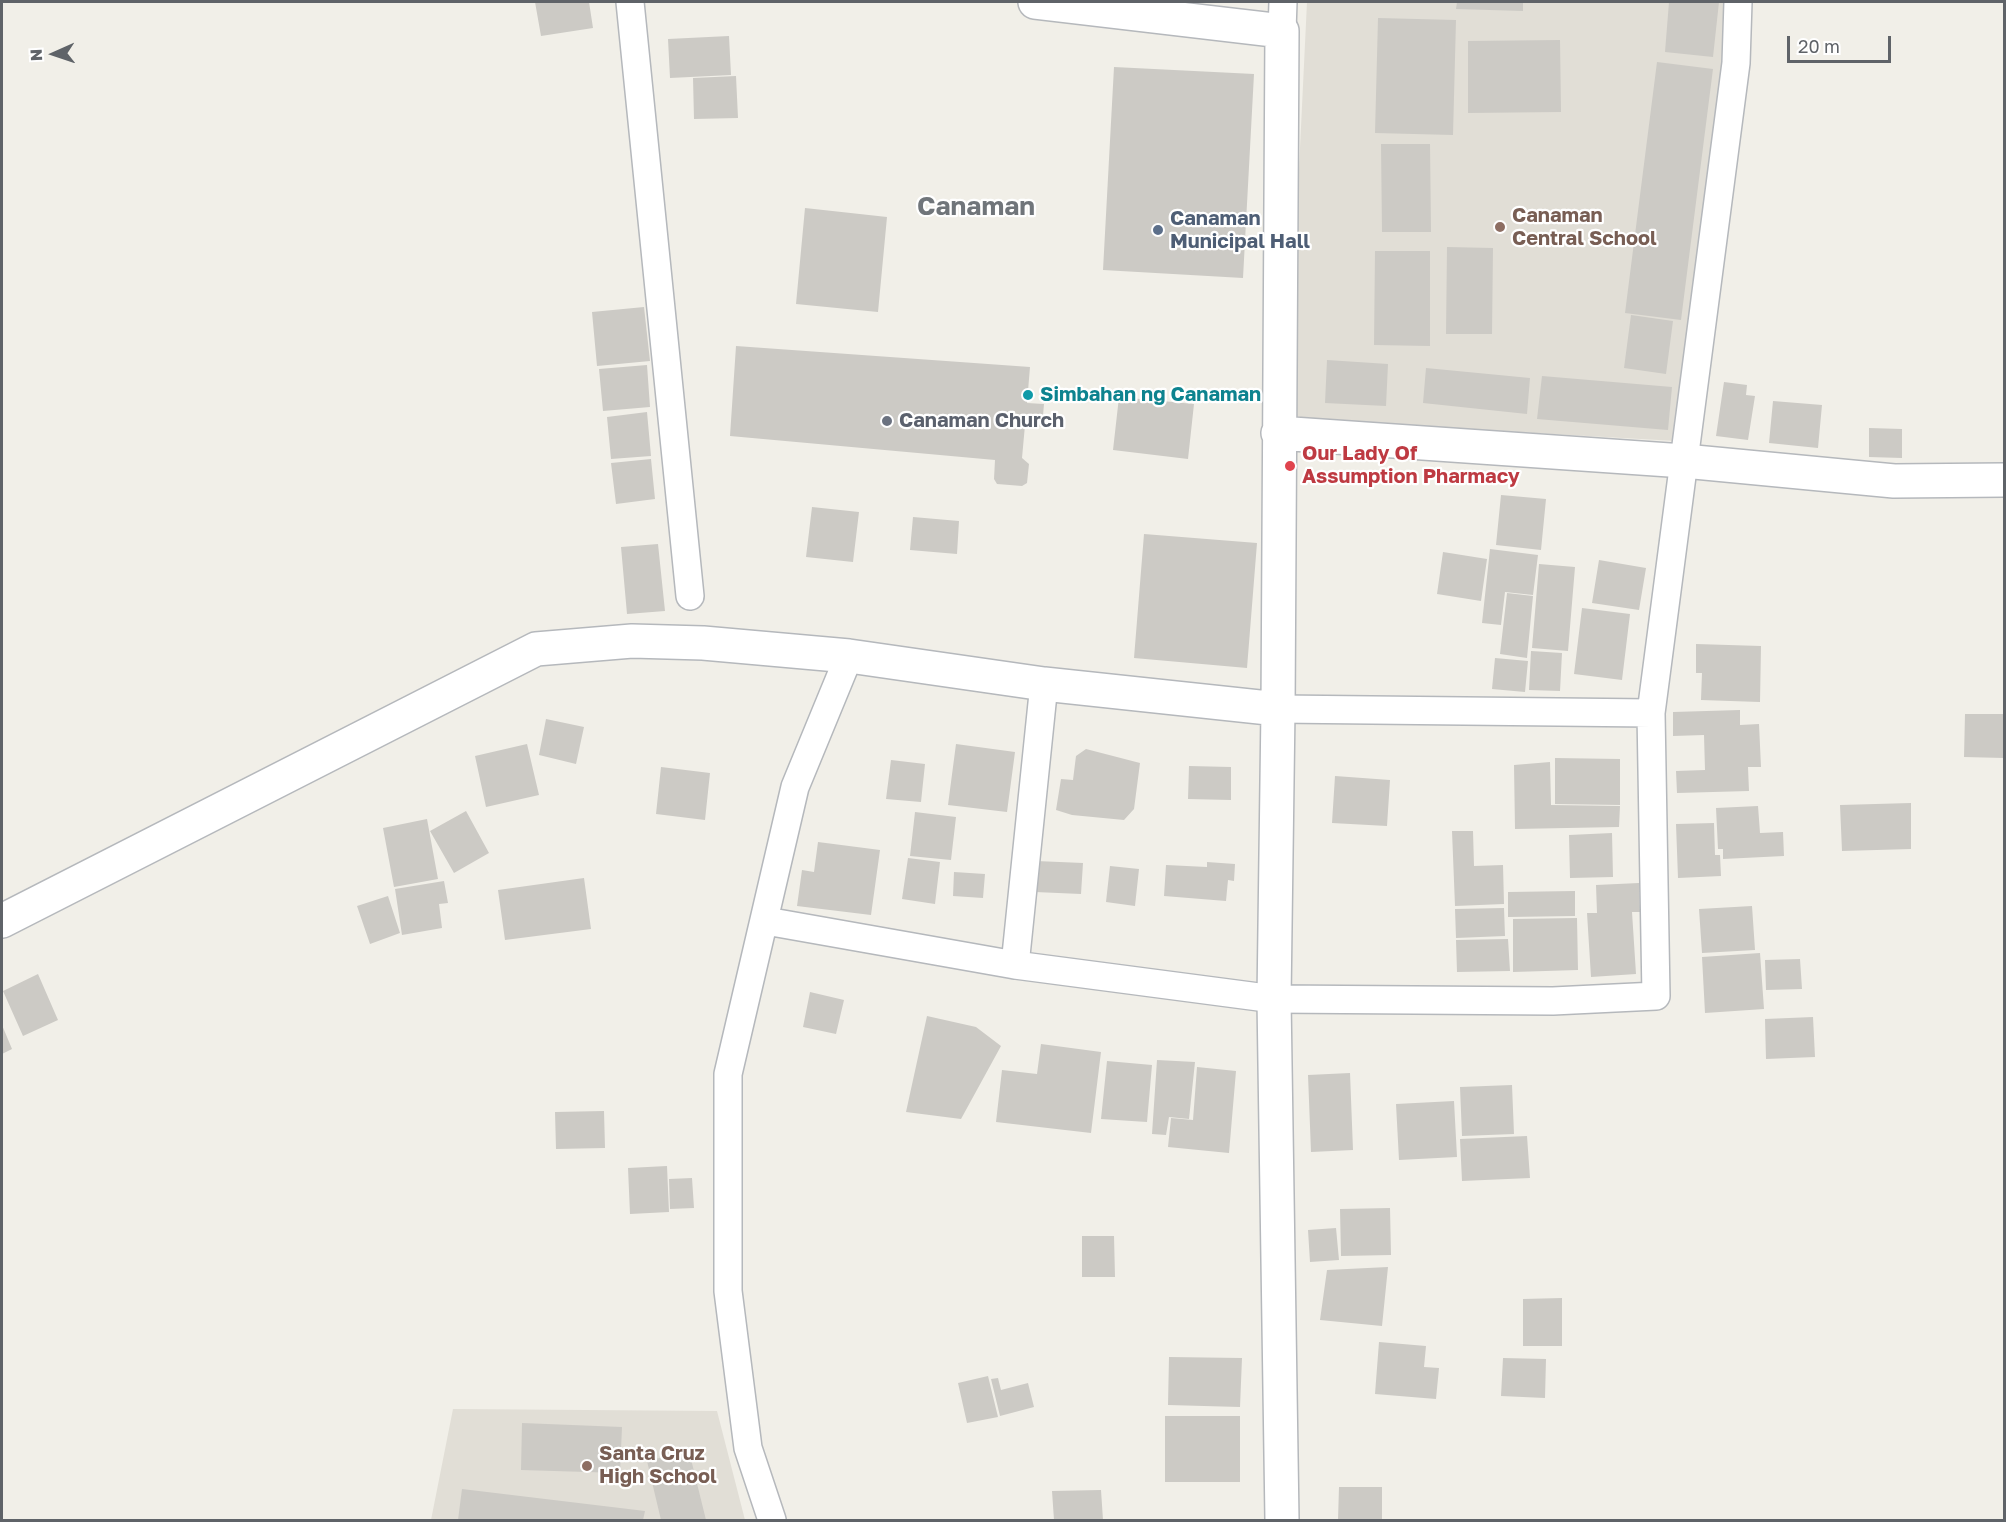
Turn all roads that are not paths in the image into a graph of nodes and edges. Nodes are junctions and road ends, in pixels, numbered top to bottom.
1 (630, 2) edge
2 (1035, 2) edge
3 (1738, 2) edge
4 (1282, 16) edge
5 (1278, 433) junction
6 (1684, 460) junction
7 (2004, 480) edge
8 (690, 596) dead end
9 (849, 656) junction
10 (1044, 684) junction
11 (1278, 709) junction
12 (1651, 713) junction
13 (2, 921) edge
14 (766, 921) junction
15 (1015, 966) junction
16 (1274, 999) junction
17 (772, 1521) edge
18 (1282, 1521) edge

1 - 8 street
2 - 4 street
3 - 6 street
4 - 5 street
5 - 6 street
5 - 11 street
6 - 7 street
6 - 12 street
9 - 10 street
9 - 13 street
9 - 14 street
10 - 11 street
10 - 15 street
11 - 12 street
11 - 16 street
12 - 16 street
14 - 15 street
14 - 17 street
15 - 16 street
16 - 18 street

